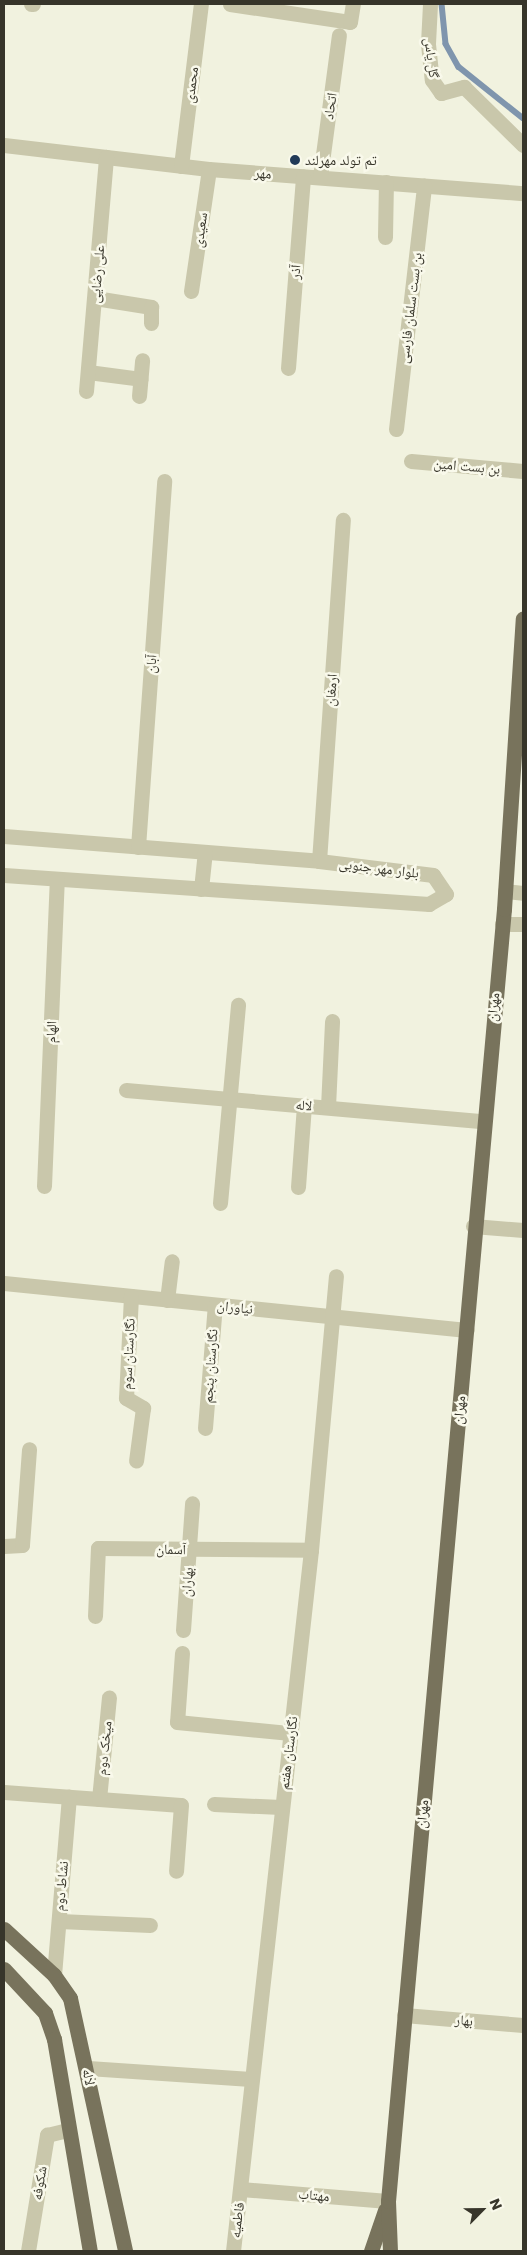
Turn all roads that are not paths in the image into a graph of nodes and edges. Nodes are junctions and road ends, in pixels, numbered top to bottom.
1 (201, 4) edge
2 (230, 4) edge
3 (353, 4) edge
4 (430, 4) edge
5 (339, 35) dead end
6 (4, 145) edge
7 (523, 145) edge
8 (106, 157) junction
9 (181, 166) junction
10 (209, 169) junction
11 (303, 177) junction
12 (320, 177) junction
13 (386, 182) junction
14 (424, 186) junction
15 (523, 193) edge
16 (385, 237) dead end
17 (192, 291) dead end
18 (95, 298) junction
19 (151, 323) dead end
20 (142, 360) dead end
21 (288, 368) dead end
22 (88, 372) junction
23 (141, 378) junction
24 (86, 391) dead end
25 (139, 396) dead end
26 (396, 430) dead end
27 (411, 461) dead end
28 (523, 471) edge
29 (164, 481) dead end
30 (344, 520) dead end
31 (523, 619) edge
32 (4, 836) edge
33 (138, 847) junction
34 (205, 852) junction
35 (319, 861) junction
36 (4, 875) edge
37 (57, 879) junction
38 (201, 889) junction
39 (505, 891) junction
40 (523, 892) edge
41 (502, 924) junction
42 (523, 924) edge
43 (238, 1005) dead end
44 (332, 1021) dead end
45 (126, 1090) dead end
46 (229, 1099) junction
47 (304, 1105) junction
48 (328, 1107) junction
49 (483, 1121) junction
50 (44, 1186) dead end
51 (298, 1187) dead end
52 (220, 1203) dead end
53 (474, 1226) junction
54 (523, 1230) edge
55 (172, 1261) dead end
56 (336, 1276) dead end
57 (4, 1283) edge
58 (131, 1296) junction
59 (168, 1300) junction
60 (215, 1305) junction
61 (332, 1316) junction
62 (467, 1330) junction
63 (205, 1428) dead end
64 (29, 1449) dead end
65 (136, 1461) dead end
66 (192, 1503) dead end
67 (4, 1546) edge
68 (189, 1549) junction
69 (311, 1550) junction
70 (95, 1616) dead end
71 (183, 1630) dead end
72 (182, 1653) dead end
73 (109, 1697) dead end
74 (290, 1733) junction
75 (4, 1792) edge
76 (69, 1797) junction
77 (99, 1799) junction
78 (214, 1804) dead end
79 (282, 1808) junction
80 (176, 1871) dead end
81 (58, 1921) junction
82 (150, 1925) dead end
83 (4, 1929) edge
84 (4, 1969) edge
85 (54, 1975) junction
86 (404, 2015) junction
87 (523, 2025) edge
88 (88, 2068) junction
89 (250, 2078) junction
90 (67, 2130) junction
91 (241, 2189) junction
92 (388, 2201) junction
93 (28, 2251) edge
94 (90, 2251) edge
95 (125, 2251) edge
96 (233, 2251) edge
97 (371, 2251) edge
98 (390, 2251) edge

1 - 9 street, محمدی
2 - 3 street
4 - 7 street, گل یاس
5 - 12 street, اتحاد
6 - 8 street, مهر
8 - 9 street, مهر
8 - 18 street, علی رضایی
9 - 10 street, مهر
10 - 11 street, مهر
10 - 17 street, سعیدی
11 - 12 street, مهر
11 - 21 street, آذر
12 - 13 street, مهر
13 - 14 street, مهر
13 - 16 street
14 - 15 street, مهر
14 - 26 street, بن بست سلمان فارسی
18 - 19 street
18 - 22 street, علی رضایی
20 - 23 street
22 - 23 street
22 - 24 street, علی رضایی
23 - 25 street
27 - 28 street, بن بست امین
29 - 33 street, آبان
30 - 35 street, ارمغان
31 - 39 main road, مهران
32 - 33 street, بلوار مهر جنوبی
33 - 34 street, بلوار مهر جنوبی
34 - 35 street, بلوار مهر جنوبی
34 - 38 street
35 - 38 street, بلوار مهر جنوبی
36 - 37 street, بلوار مهر جنوبی
37 - 38 street, بلوار مهر جنوبی
37 - 50 street, الهام
39 - 40 street
39 - 41 main road, مهران
41 - 42 street
41 - 49 main road, مهران
43 - 46 street
44 - 48 street
45 - 46 street, لاله
46 - 47 street, لاله
46 - 52 street
47 - 48 street, لاله
47 - 51 street
48 - 49 street, لاله
49 - 53 main road, مهران
53 - 54 street
53 - 62 main road, مهران
55 - 59 street
56 - 61 street, نگارستان هفتم
57 - 58 street, نیاوران
58 - 59 street, نیاوران
58 - 65 street, نگارستان سوم
59 - 60 street, نیاوران
60 - 61 street, نیاوران
60 - 63 street, نگارستان پنجم
61 - 62 street, نیاوران
61 - 69 street, نگارستان هفتم
62 - 86 main road, مهران
64 - 67 street
66 - 68 street, بهاران
68 - 69 street, آسمان
68 - 70 street, آسمان
68 - 71 street, بهاران
69 - 74 street, نگارستان هفتم
72 - 74 street
73 - 77 street, میخک دوم
74 - 79 street, نگارستان هفتم
75 - 76 street
76 - 77 street
76 - 81 street, نشاط دوم
77 - 80 street
78 - 79 street
79 - 89 street, نگارستان هفتم
81 - 82 street
81 - 85 street, نشاط دوم
83 - 85 main road, لاله
84 - 90 main road, لاله
85 - 88 main road, لاله
86 - 87 street, بهار
86 - 92 main road, مهران
88 - 89 street
88 - 95 main road, لاله
89 - 91 street, نگارستان هفتم
90 - 93 street, شکوفه
90 - 94 main road, لاله
91 - 92 street, مهتاب
91 - 96 street, فاطمیه
92 - 97 main road, مهران
92 - 98 main road, مهران

